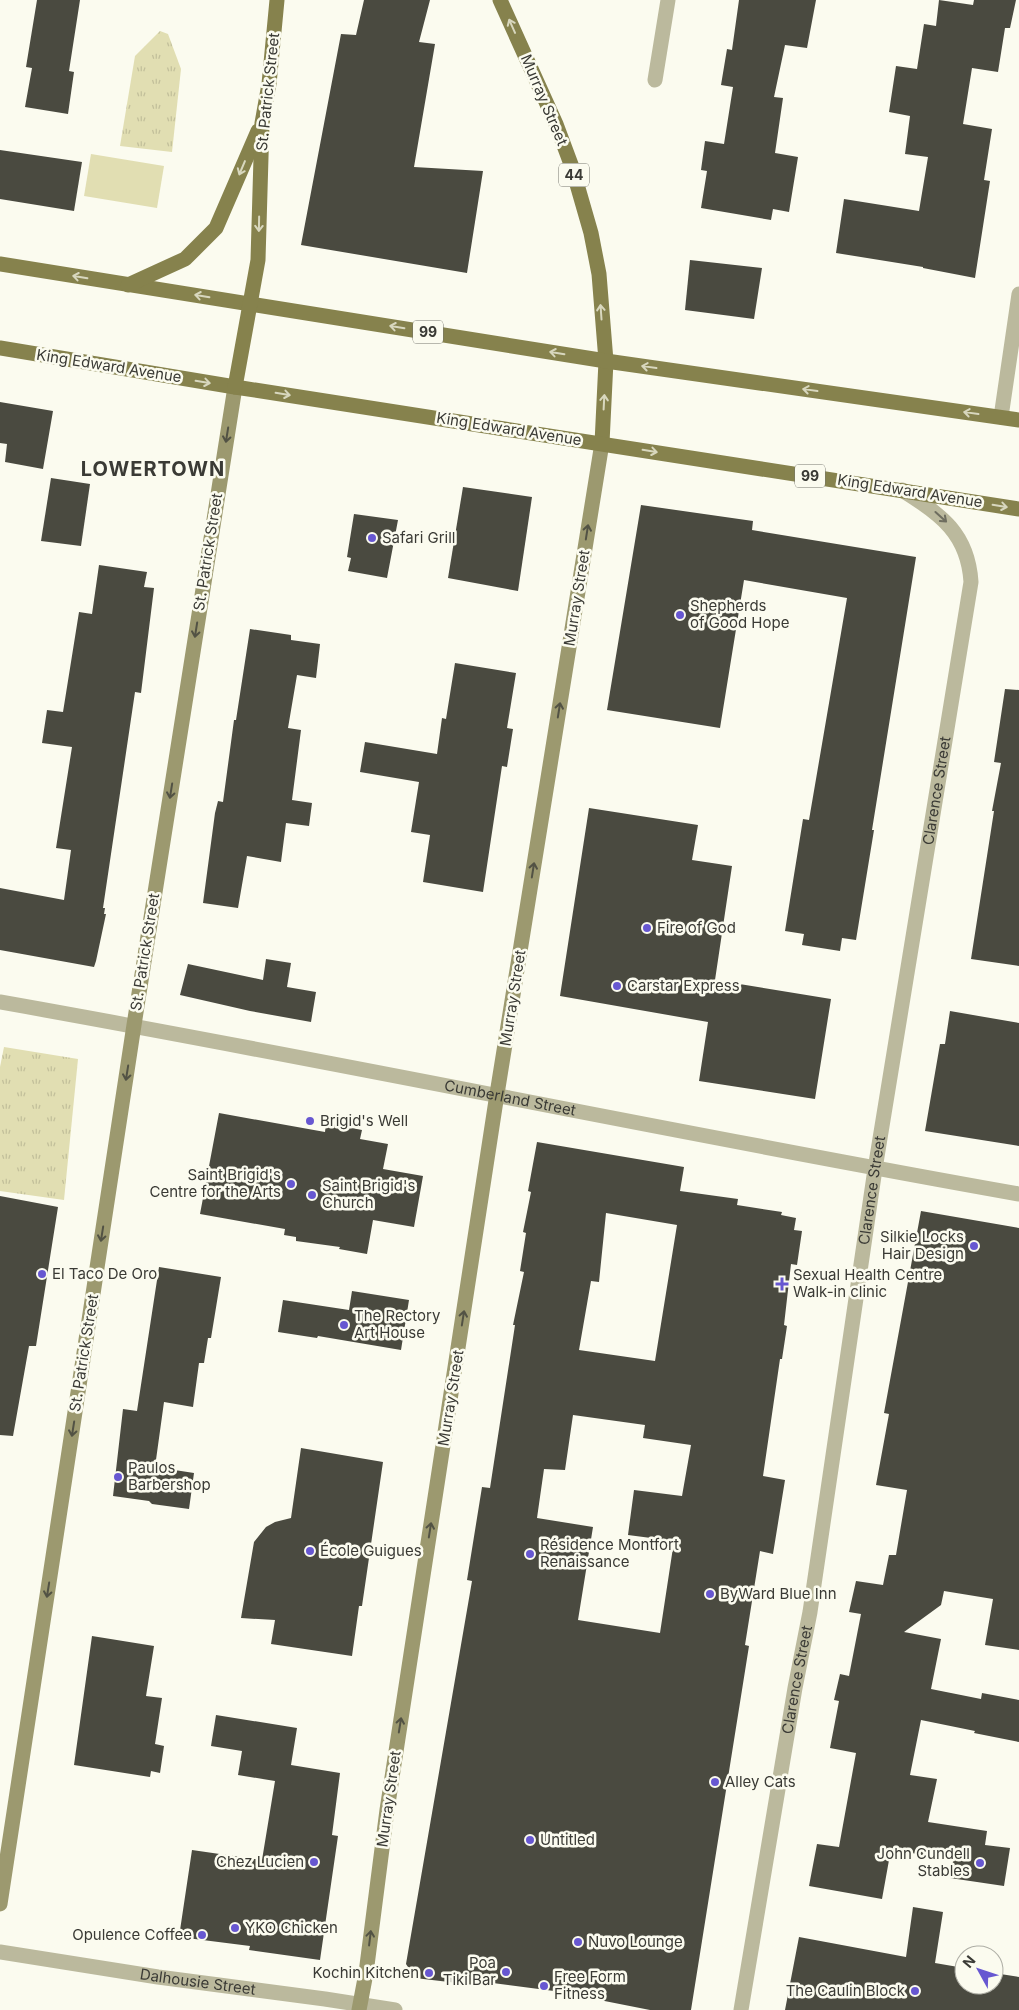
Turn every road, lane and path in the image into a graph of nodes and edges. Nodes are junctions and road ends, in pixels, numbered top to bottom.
1 (277, 0) edge
2 (500, 0) edge
3 (668, 0) edge
4 (654, 80) dead end
5 (262, 123) junction
6 (0, 264) edge
7 (128, 285) junction
8 (1019, 294) edge
9 (250, 304) junction
10 (0, 348) edge
11 (606, 361) junction
12 (235, 387) junction
13 (1001, 418) junction
14 (1019, 420) edge
15 (602, 443) junction
16 (901, 490) junction
17 (1019, 509) edge
18 (0, 1002) edge
19 (134, 1025) junction
20 (497, 1094) junction
21 (875, 1168) junction
22 (1019, 1194) edge
23 (0, 1904) edge
24 (0, 1952) edge
25 (360, 2007) edge
26 (395, 2010) edge
27 (741, 2010) edge

1 - 5 main road, St. Patrick Street
11 -> 2 main road, Murray Street / 44
3 - 4 street
5 -> 7 main road
5 -> 9 main road, St. Patrick Street
7 -> 6 main road, 99
9 -> 7 main road, 99
8 - 13 street
11 -> 9 main road, 99
9 - 12 main road, St. Patrick Street
10 -> 12 main road, King Edward Avenue / 99
13 -> 11 main road, 99
15 -> 11 main road, Murray Street / 44
12 -> 15 main road, King Edward Avenue / 99
12 -> 19 main road, St. Patrick Street
13 - 14 main road, 99
15 -> 16 main road, King Edward Avenue / 99
20 -> 15 main road, Murray Street / 44
16 -> 17 main road, King Edward Avenue / 99
16 -> 21 street, Clarence Street
18 - 19 street, Cumberland Street
19 - 20 street, Cumberland Street
19 -> 23 main road, St. Patrick Street
20 - 21 street, Cumberland Street
25 -> 20 main road, Murray Street / 44
21 - 22 street, Cumberland Street
21 - 27 street, Clarence Street
24 - 25 street, Dalhousie Street
25 - 26 street, Dalhousie Street

